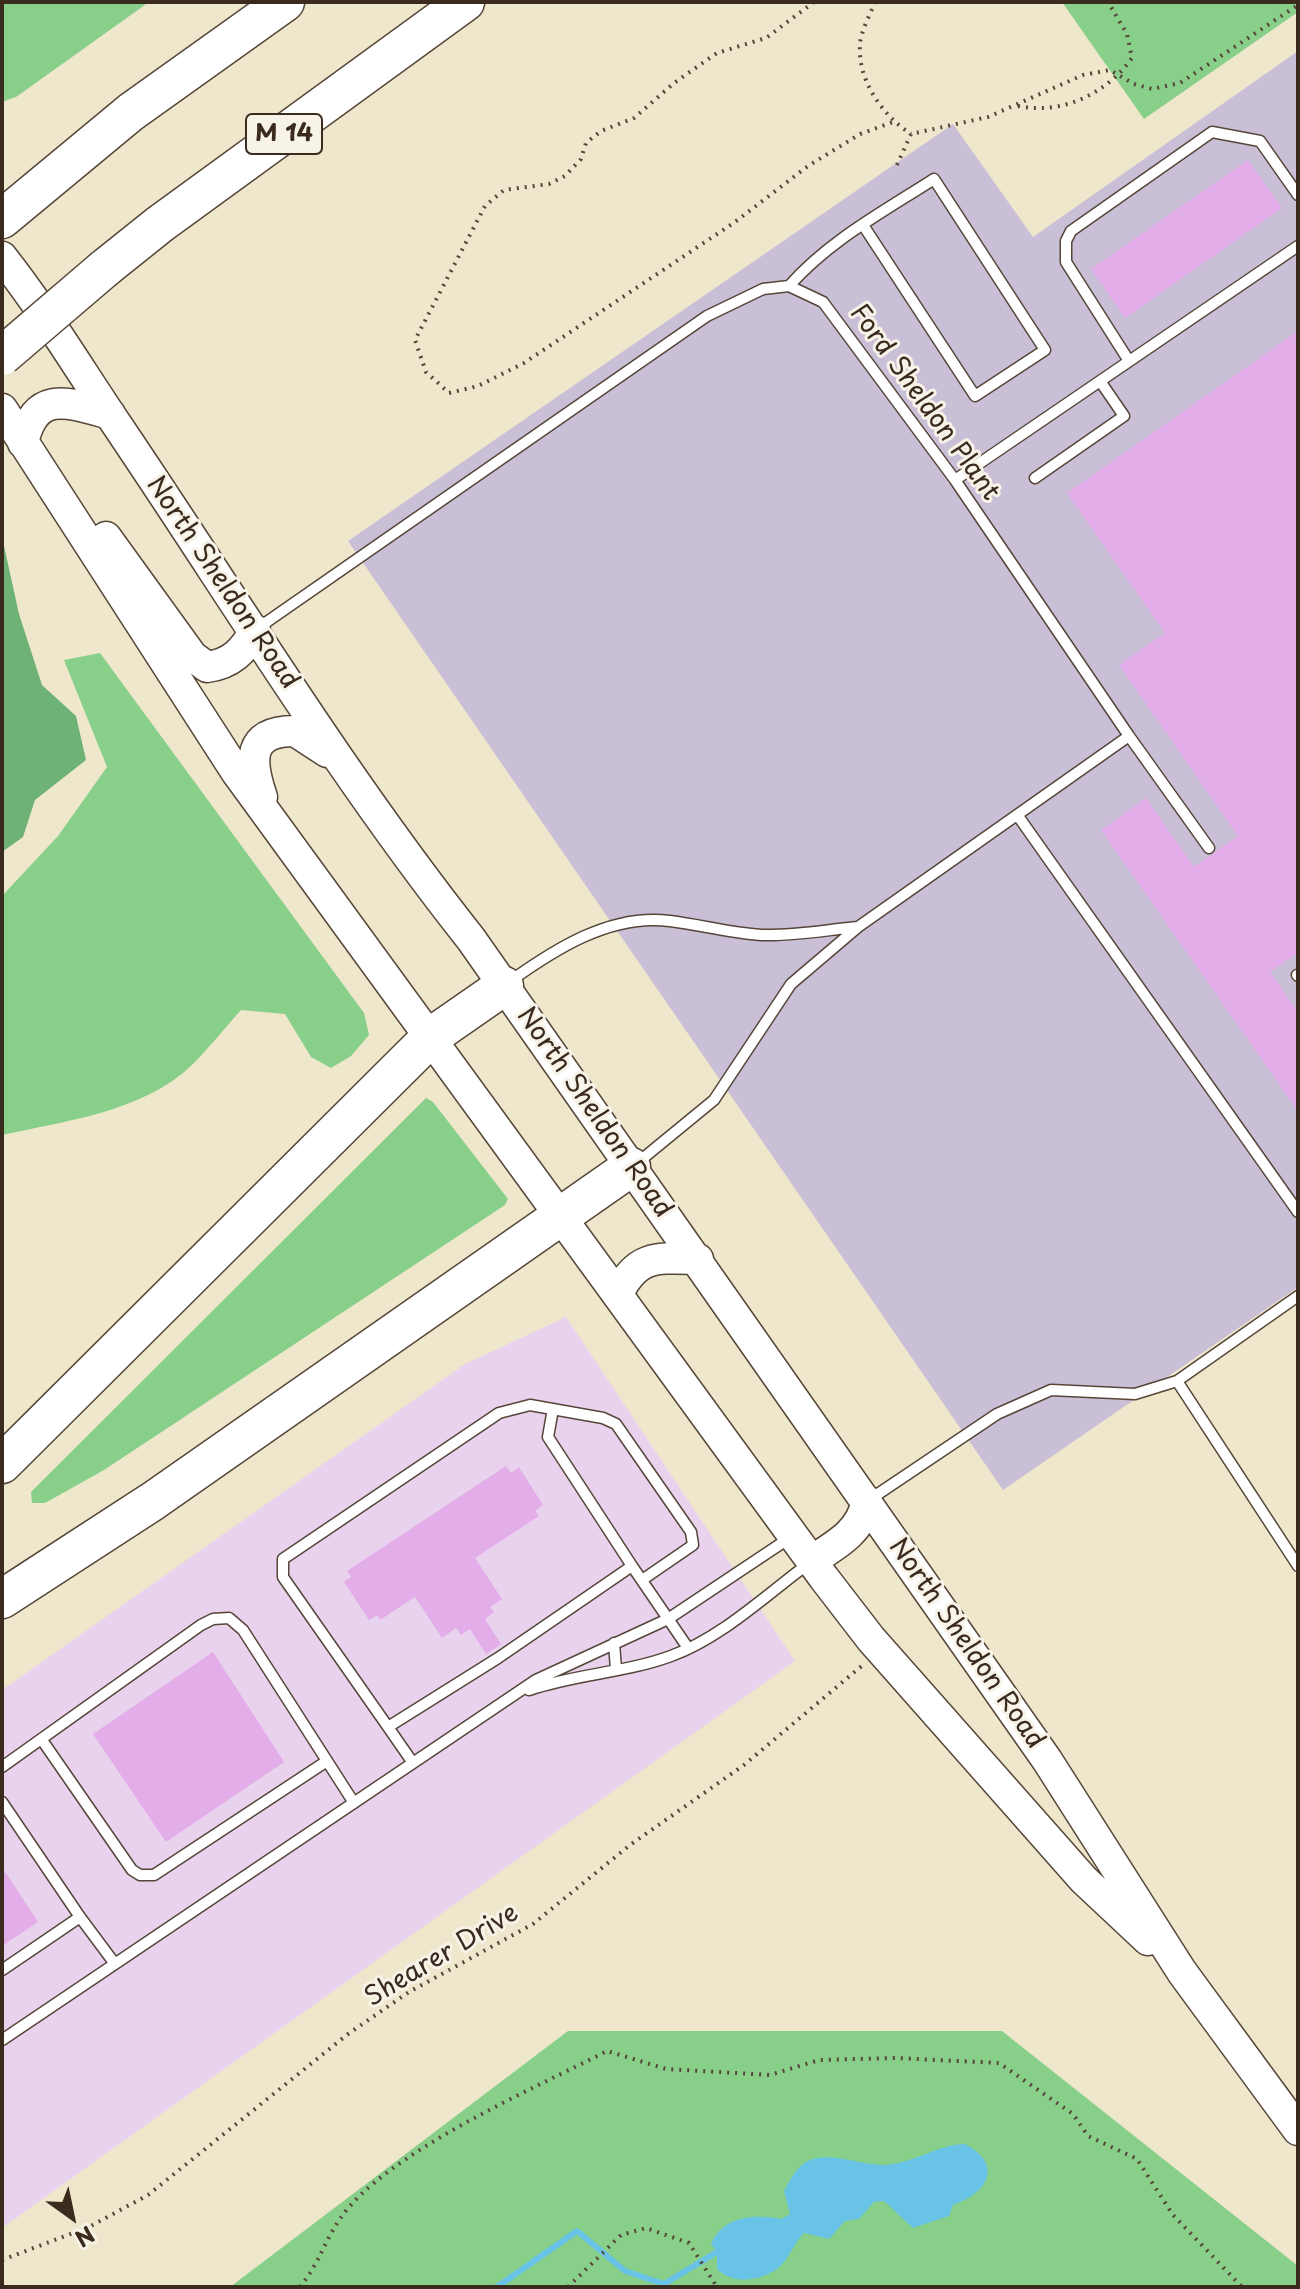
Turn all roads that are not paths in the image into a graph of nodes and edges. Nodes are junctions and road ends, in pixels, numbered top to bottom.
1 (285, 2) edge
2 (465, 2) edge
3 (1298, 195) edge
4 (2, 219) edge
5 (863, 225) junction
6 (1298, 246) edge
7 (2, 257) edge
8 (789, 286) junction
9 (2, 356) edge
10 (1129, 361) junction
11 (1100, 381) junction
12 (2, 409) edge
13 (110, 414) junction
14 (23, 443) junction
15 (1035, 478) dead end
16 (955, 480) junction
17 (55, 493) junction
18 (255, 630) junction
19 (1129, 736) junction
20 (338, 761) junction
21 (267, 816) junction
22 (1018, 816) junction
23 (1209, 848) dead end
24 (858, 927) junction
25 (504, 986) junction
26 (432, 1036) junction
27 (631, 1167) junction
28 (1296, 1206) edge
29 (563, 1216) junction
30 (698, 1259) junction
31 (618, 1294) junction
32 (1298, 1296) edge
33 (92, 1373) junction
34 (1177, 1381) junction
35 (553, 1409) junction
36 (2, 1442) edge
37 (2, 1464) edge
38 (867, 1501) junction
39 (793, 1536) junction
40 (811, 1561) junction
41 (632, 1566) junction
42 (1298, 1566) edge
43 (642, 1580) junction
44 (10, 1596) edge
45 (668, 1619) junction
46 (614, 1643) junction
47 (688, 1648) junction
48 (616, 1669) junction
49 (516, 1695) junction
50 (388, 1727) junction
51 (42, 1740) junction
52 (327, 1761) junction
53 (413, 1763) junction
54 (2, 1767) edge
55 (2, 1802) edge
56 (354, 1803) junction
57 (80, 1917) junction
58 (115, 1964) junction
59 (2, 1970) edge
60 (1182, 1972) junction
61 (2, 2040) edge
62 (1298, 2130) edge

1 - 4 highway
2 - 9 highway, M 14, bridge
3 - 10 lane
5 - 5 lane
5 - 8 lane
6 - 10 lane
7 - 13 main road, North Sheldon Road
8 - 16 lane, Ford Sheldon Plant
8 - 18 lane
10 - 11 lane
11 - 15 lane
11 - 16 lane
12 - 14 main road, North Sheldon Road
13 - 14 main road
13 - 18 main road, North Sheldon Road
14 - 17 main road, North Sheldon Road
16 - 19 lane, Ford Sheldon Plant
17 - 18 main road
17 - 21 main road, North Sheldon Road
18 - 20 main road, North Sheldon Road
19 - 22 lane
19 - 23 lane, Ford Sheldon Plant
20 - 21 main road
20 - 25 main road, North Sheldon Road
21 - 26 main road, North Sheldon Road
22 - 24 lane
22 - 28 lane
24 - 25 lane
24 - 27 lane
25 - 26 highway
25 - 27 main road, North Sheldon Road
26 - 29 main road, North Sheldon Road
26 - 33 highway
27 - 29 highway
27 - 30 main road, North Sheldon Road
29 - 31 main road, North Sheldon Road
29 - 44 highway
30 - 31 main road
30 - 38 main road, North Sheldon Road
31 - 39 main road, North Sheldon Road
32 - 34 lane
33 - 36 highway
33 - 37 highway
34 - 38 lane
34 - 42 lane
35 - 41 lane
35 - 43 lane
35 - 50 lane
38 - 40 main road
38 - 60 main road, North Sheldon Road
39 - 40 main road, North Sheldon Road
39 - 45 lane
40 - 47 lane
40 - 60 main road, North Sheldon Road
41 - 43 lane
41 - 50 lane
43 - 45 lane
45 - 46 lane
45 - 47 lane
46 - 48 lane
46 - 49 lane
47 - 48 lane
48 - 49 lane
49 - 53 lane
50 - 53 lane
51 - 52 lane
51 - 52 lane
51 - 54 lane
52 - 56 lane
53 - 56 lane
55 - 57 lane
56 - 58 lane
57 - 58 lane
57 - 59 lane
58 - 61 lane
60 - 62 main road, North Sheldon Road

